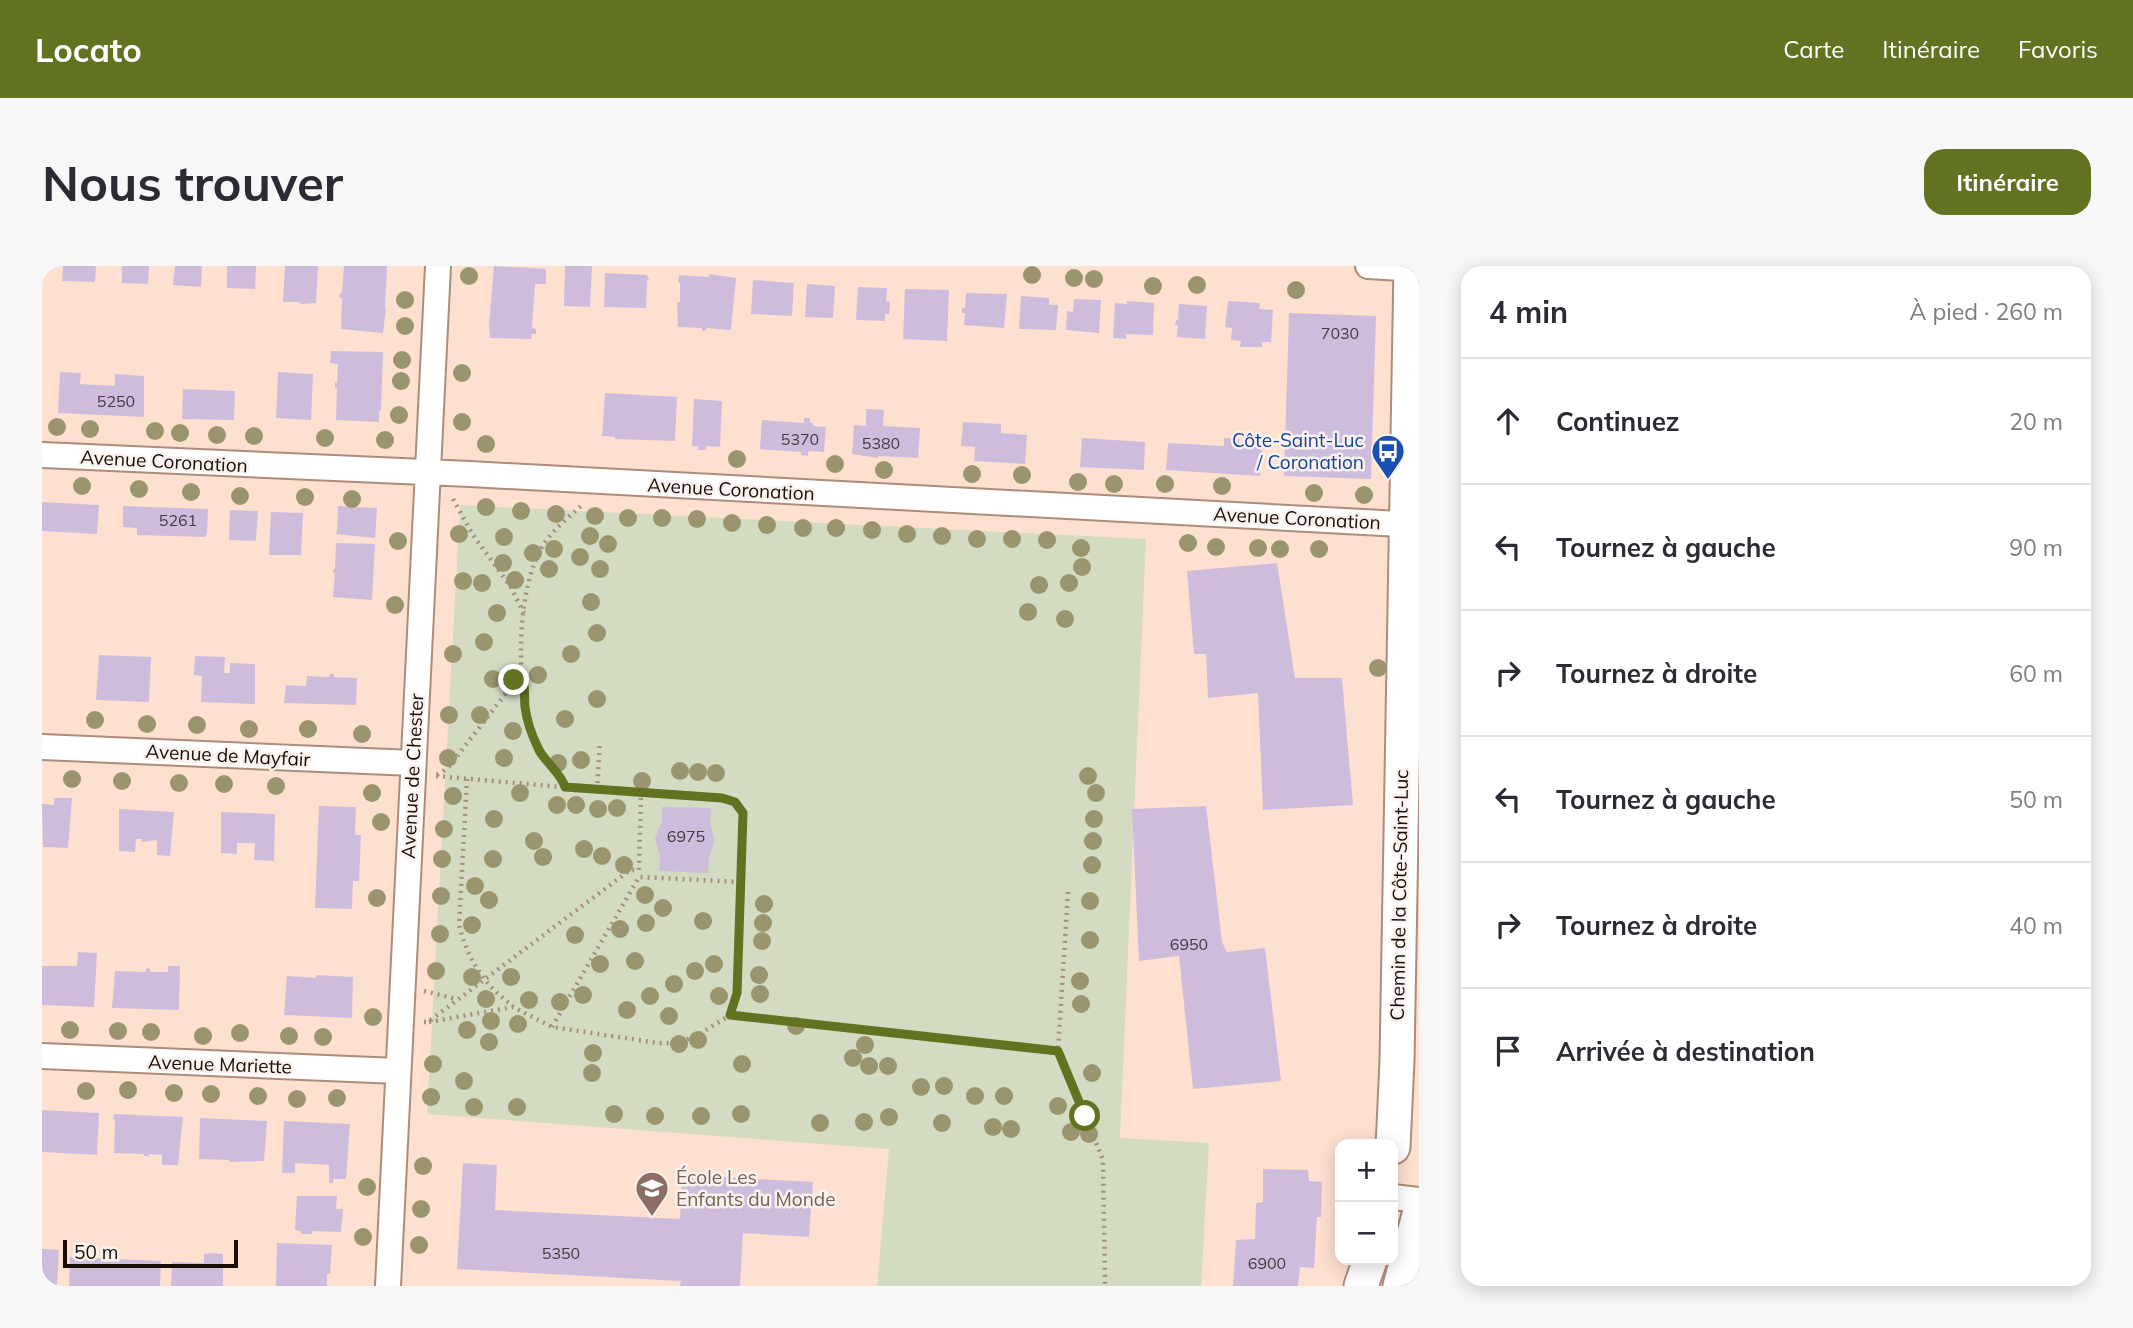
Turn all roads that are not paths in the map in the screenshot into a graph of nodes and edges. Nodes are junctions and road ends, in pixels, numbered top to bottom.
1 (438, 266) edge
2 (1368, 266) edge
3 (1413, 268) edge
4 (42, 455) edge
5 (429, 473) junction
6 (1412, 525) edge
7 (42, 747) edge
8 (413, 763) junction
9 (1410, 785) edge
10 (42, 1056) edge
11 (398, 1071) junction
12 (1393, 1139) edge
13 (1398, 1198) edge
14 (1419, 1200) edge
15 (1419, 1215) edge
16 (1368, 1265) edge
17 (387, 1286) edge
18 (1361, 1286) edge
19 (1399, 1286) edge

1 - 5 street, Avenue de Chester
2 - 3 street
3 - 6 main road, Chemin de la Côte-Saint-Luc
4 - 5 street, Avenue Coronation
5 - 6 street, Avenue Coronation
5 - 8 street, Avenue de Chester
6 - 9 main road, Chemin de la Côte-Saint-Luc
7 - 8 street, Avenue de Mayfair
8 - 11 street, Avenue de Chester
9 - 12 main road, Chemin de la Côte-Saint-Luc
10 - 11 street, Avenue Mariette
11 - 17 street, Avenue de Chester
13 - 14 street
15 - 19 main road
16 - 18 main road

